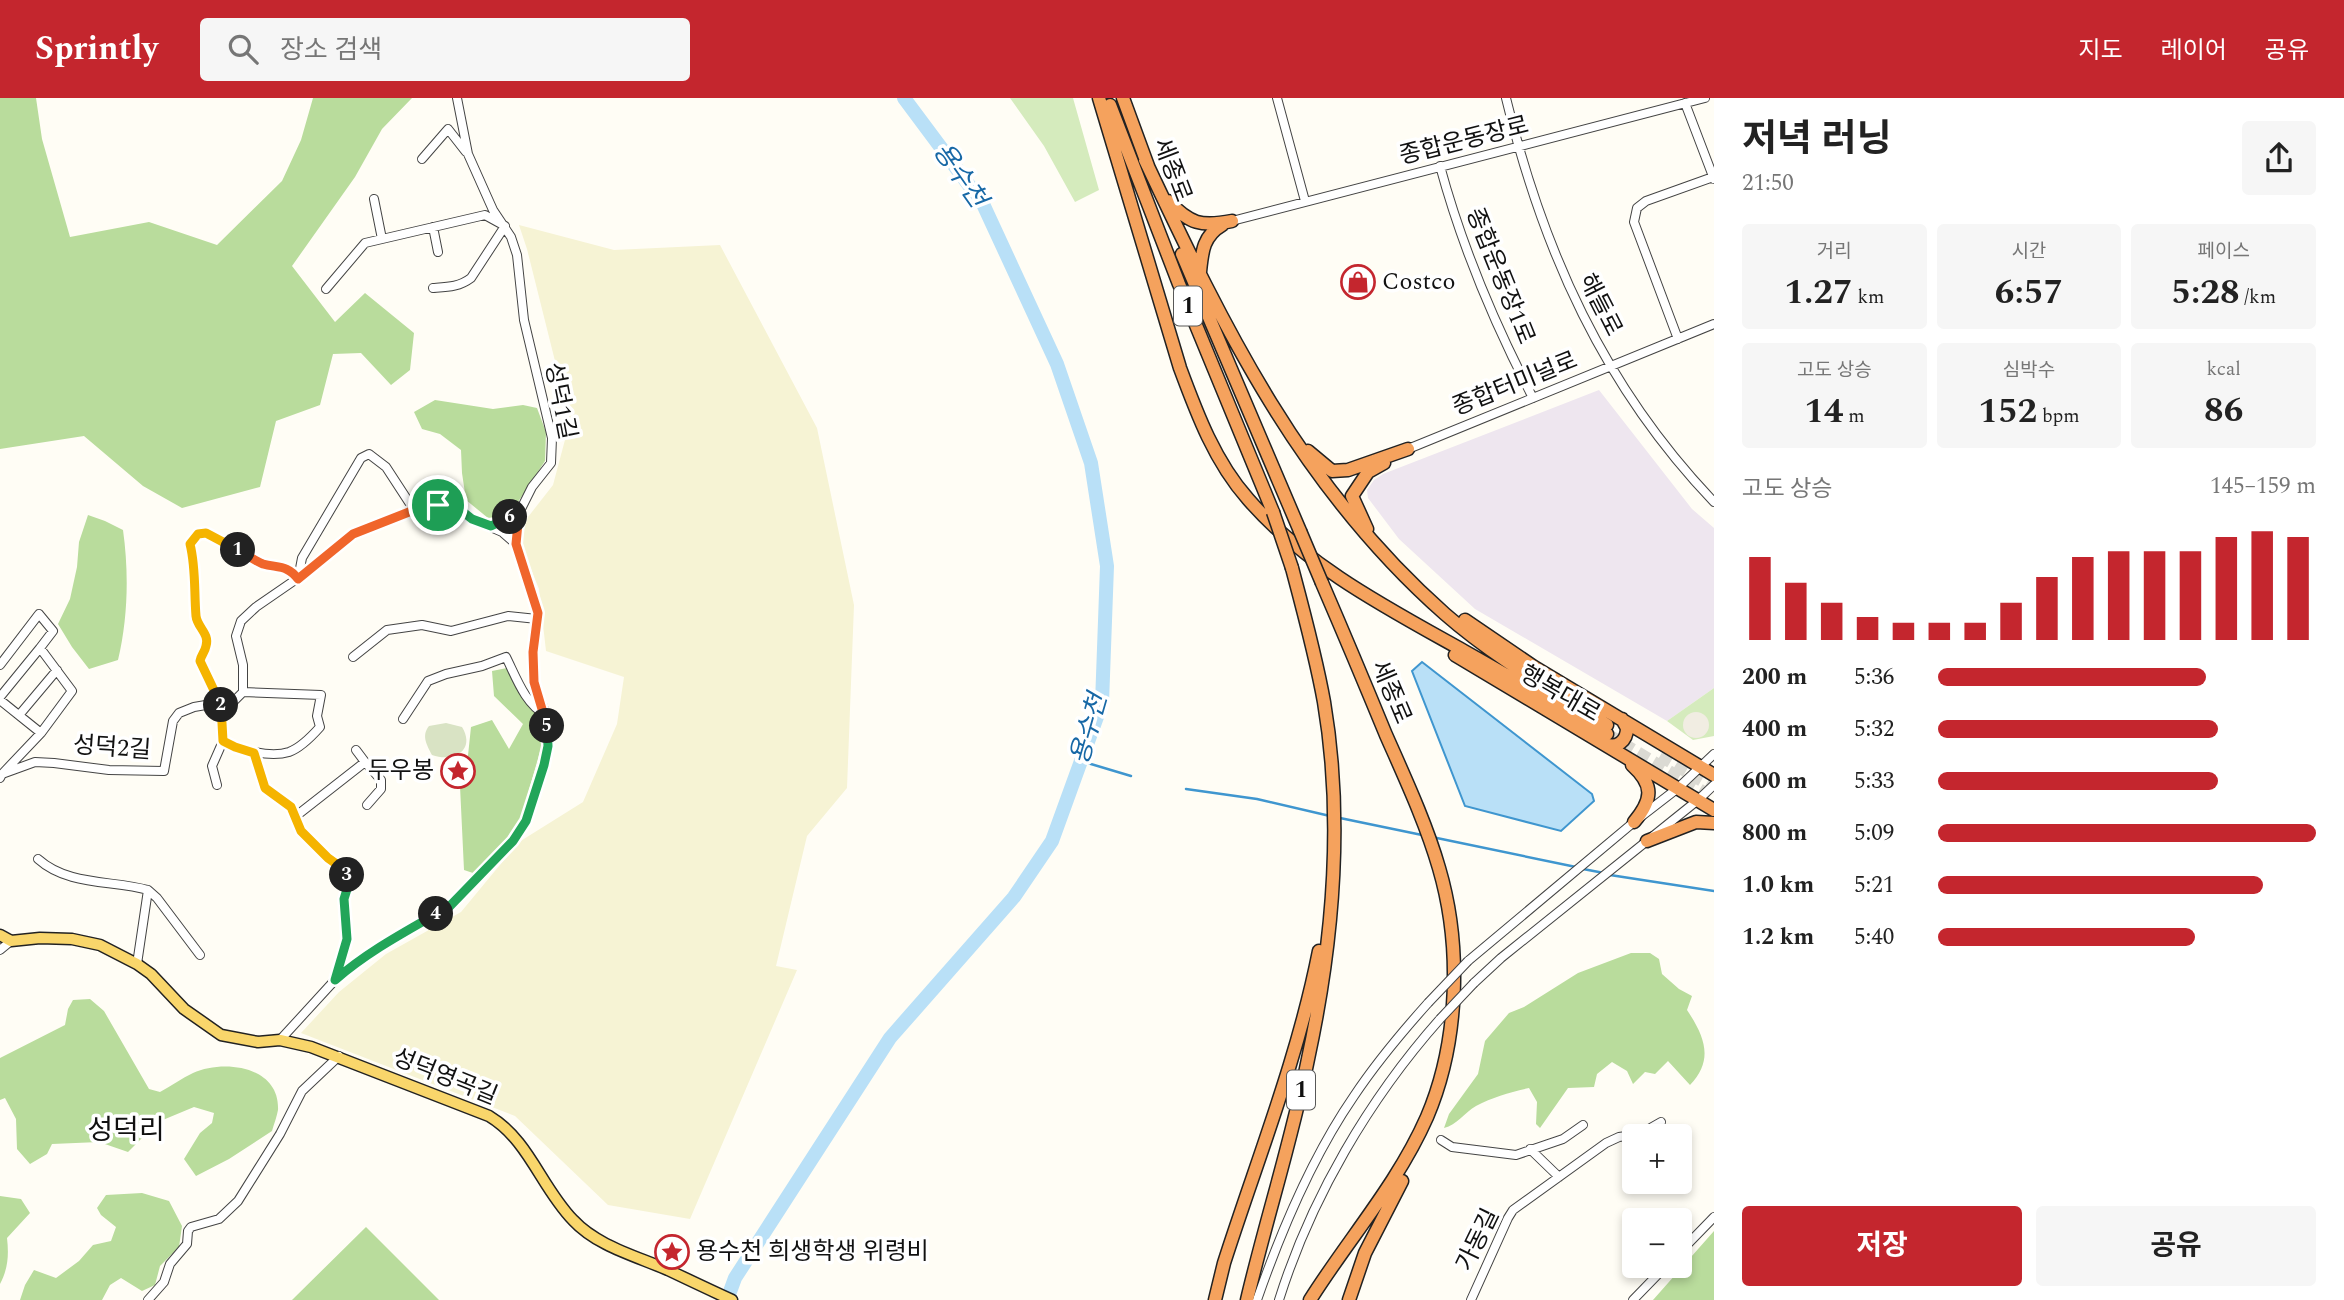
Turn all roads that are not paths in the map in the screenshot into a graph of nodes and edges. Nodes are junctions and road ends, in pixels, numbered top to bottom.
1 (457, 98) edge
2 (1100, 98) edge
3 (1108, 98) edge
4 (1123, 98) edge
5 (1277, 98) edge
6 (1506, 98) edge
7 (1705, 98) edge
8 (1685, 103) junction
9 (1518, 147) junction
10 (468, 154) junction
11 (422, 159) dead end
12 (1145, 160) junction
13 (1440, 166) junction
14 (1713, 178) edge
15 (1161, 193) junction
16 (374, 199) dead end
17 (1305, 201) junction
18 (1232, 221) junction
19 (505, 226) junction
20 (433, 227) junction
21 (382, 239) junction
22 (438, 252) dead end
23 (1200, 272) junction
24 (433, 288) dead end
25 (326, 289) dead end
26 (1714, 324) edge
27 (1678, 339) junction
28 (1609, 366) junction
29 (1533, 398) junction
30 (1284, 424) junction
31 (1408, 449) junction
32 (1714, 502) edge
33 (414, 510) junction
34 (519, 513) junction
35 (491, 526) junction
36 (516, 544) junction
37 (1379, 550) junction
38 (298, 579) junction
39 (537, 619) junction
40 (40, 648) junction
41 (354, 657) dead end
42 (0, 665) edge
43 (57, 670) junction
44 (243, 692) junction
45 (0, 699) edge
46 (221, 702) junction
47 (20, 714) junction
48 (546, 715) junction
49 (403, 719) dead end
50 (41, 733) junction
51 (1611, 734) junction
52 (223, 741) junction
53 (356, 750) dead end
54 (254, 753) junction
55 (1714, 754) edge
56 (365, 762) junction
57 (1700, 766) junction
58 (1, 775) edge
59 (1714, 775) edge
60 (216, 785) dead end
61 (1714, 785) edge
62 (1678, 788) junction
63 (1698, 800) junction
64 (367, 805) dead end
65 (1714, 810) edge
66 (296, 816) junction
67 (1634, 822) junction
68 (1714, 822) edge
69 (1647, 841) junction
70 (38, 859) dead end
71 (1332, 875) junction
72 (149, 890) junction
73 (5, 938) edge
74 (0, 950) edge
75 (200, 955) dead end
76 (136, 964) junction
77 (335, 980) junction
78 (280, 1040) junction
79 (340, 1056) junction
80 (1428, 1115) junction
81 (1661, 1122) dead end
82 (1584, 1125) dead end
83 (1441, 1140) dead end
84 (1530, 1149) junction
85 (1559, 1177) junction
86 (1714, 1217) edge
87 (1692, 1240) edge
88 (1654, 1278) edge
89 (148, 1300) edge
90 (732, 1300) edge
91 (1215, 1300) edge
92 (1247, 1300) edge
93 (1256, 1300) edge
94 (1279, 1300) edge
95 (1310, 1300) edge
96 (1349, 1300) edge
97 (1471, 1300) edge
98 (1633, 1300) edge

1 - 10 street, 성덕1길
2 - 51 highway
3 - 71 highway, 세종로 / 1, bridge
4 - 12 highway, 세종로 / 1
5 - 17 street
6 - 9 street, 해들로
7 - 8 street, 종합운동장로
8 - 9 street, 종합운동장로
8 - 14 street
9 - 13 street, 종합운동장로
9 - 28 street, 해들로
10 - 11 street
10 - 19 street, 성덕1길
12 - 15 highway
12 - 80 highway, 세종로 / 1, bridge
13 - 17 street, 종합운동장로
13 - 29 street, 종합운동장1로
14 - 27 street
15 - 18 highway
15 - 23 highway
16 - 21 street
17 - 18 street, 종합운동장로
18 - 23 highway
19 - 20 street
19 - 24 street
19 - 34 street, 성덕1길
20 - 21 street
20 - 22 street
21 - 25 street
23 - 30 highway
26 - 27 street, 종합터미널로
27 - 28 street, 종합터미널로
28 - 29 street, 종합터미널로
28 - 32 street, 해들로
29 - 31 street, 종합터미널로
30 - 31 highway
30 - 37 highway
31 - 37 highway
33 - 35 street
33 - 38 street
33 - 38 street
34 - 35 street
34 - 36 street, 성덕1길
35 - 36 street
36 - 39 street, 성덕1길
37 - 51 highway, 행복대로
38 - 44 street
38 - 46 street
39 - 41 street
39 - 48 street, 성덕1길
40 - 42 street
40 - 43 street
40 - 45 street
43 - 47 street
43 - 50 street
44 - 46 street, 성덕2길
44 - 54 street
45 - 47 street
46 - 52 street
46 - 58 street, 성덕2길
47 - 50 street
48 - 49 street
48 - 77 street, 성덕1길
50 - 58 street
51 - 57 highway, 행복대로
51 - 62 highway, 행복대로
51 - 67 highway
52 - 54 street
52 - 60 street
53 - 56 street
54 - 66 street, 성덕1길
55 - 57 street
56 - 64 street
56 - 66 street
57 - 59 highway, 행복대로
57 - 62 street
61 - 63 street
62 - 63 highway, 행복대로
62 - 67 street
63 - 65 highway, 행복대로
63 - 69 street
66 - 77 street, 성덕1길
67 - 93 street, bridge
68 - 69 highway
69 - 94 street, bridge
70 - 72 street
71 - 91 highway
71 - 92 highway, 세종로 / 1
72 - 75 street
72 - 76 street
73 - 74 street
73 - 76 main road, 성덕영곡길
76 - 78 main road, 성덕영곡길
77 - 78 street, 성덕1길
78 - 79 main road, 성덕영곡길
79 - 89 street
79 - 90 main road, 성덕영곡길
80 - 95 highway, 세종로 / 1
80 - 96 highway
81 - 85 street, 가동길
82 - 84 street
83 - 84 street
84 - 85 street
85 - 97 street, 가동길
86 - 87 street
88 - 98 street

